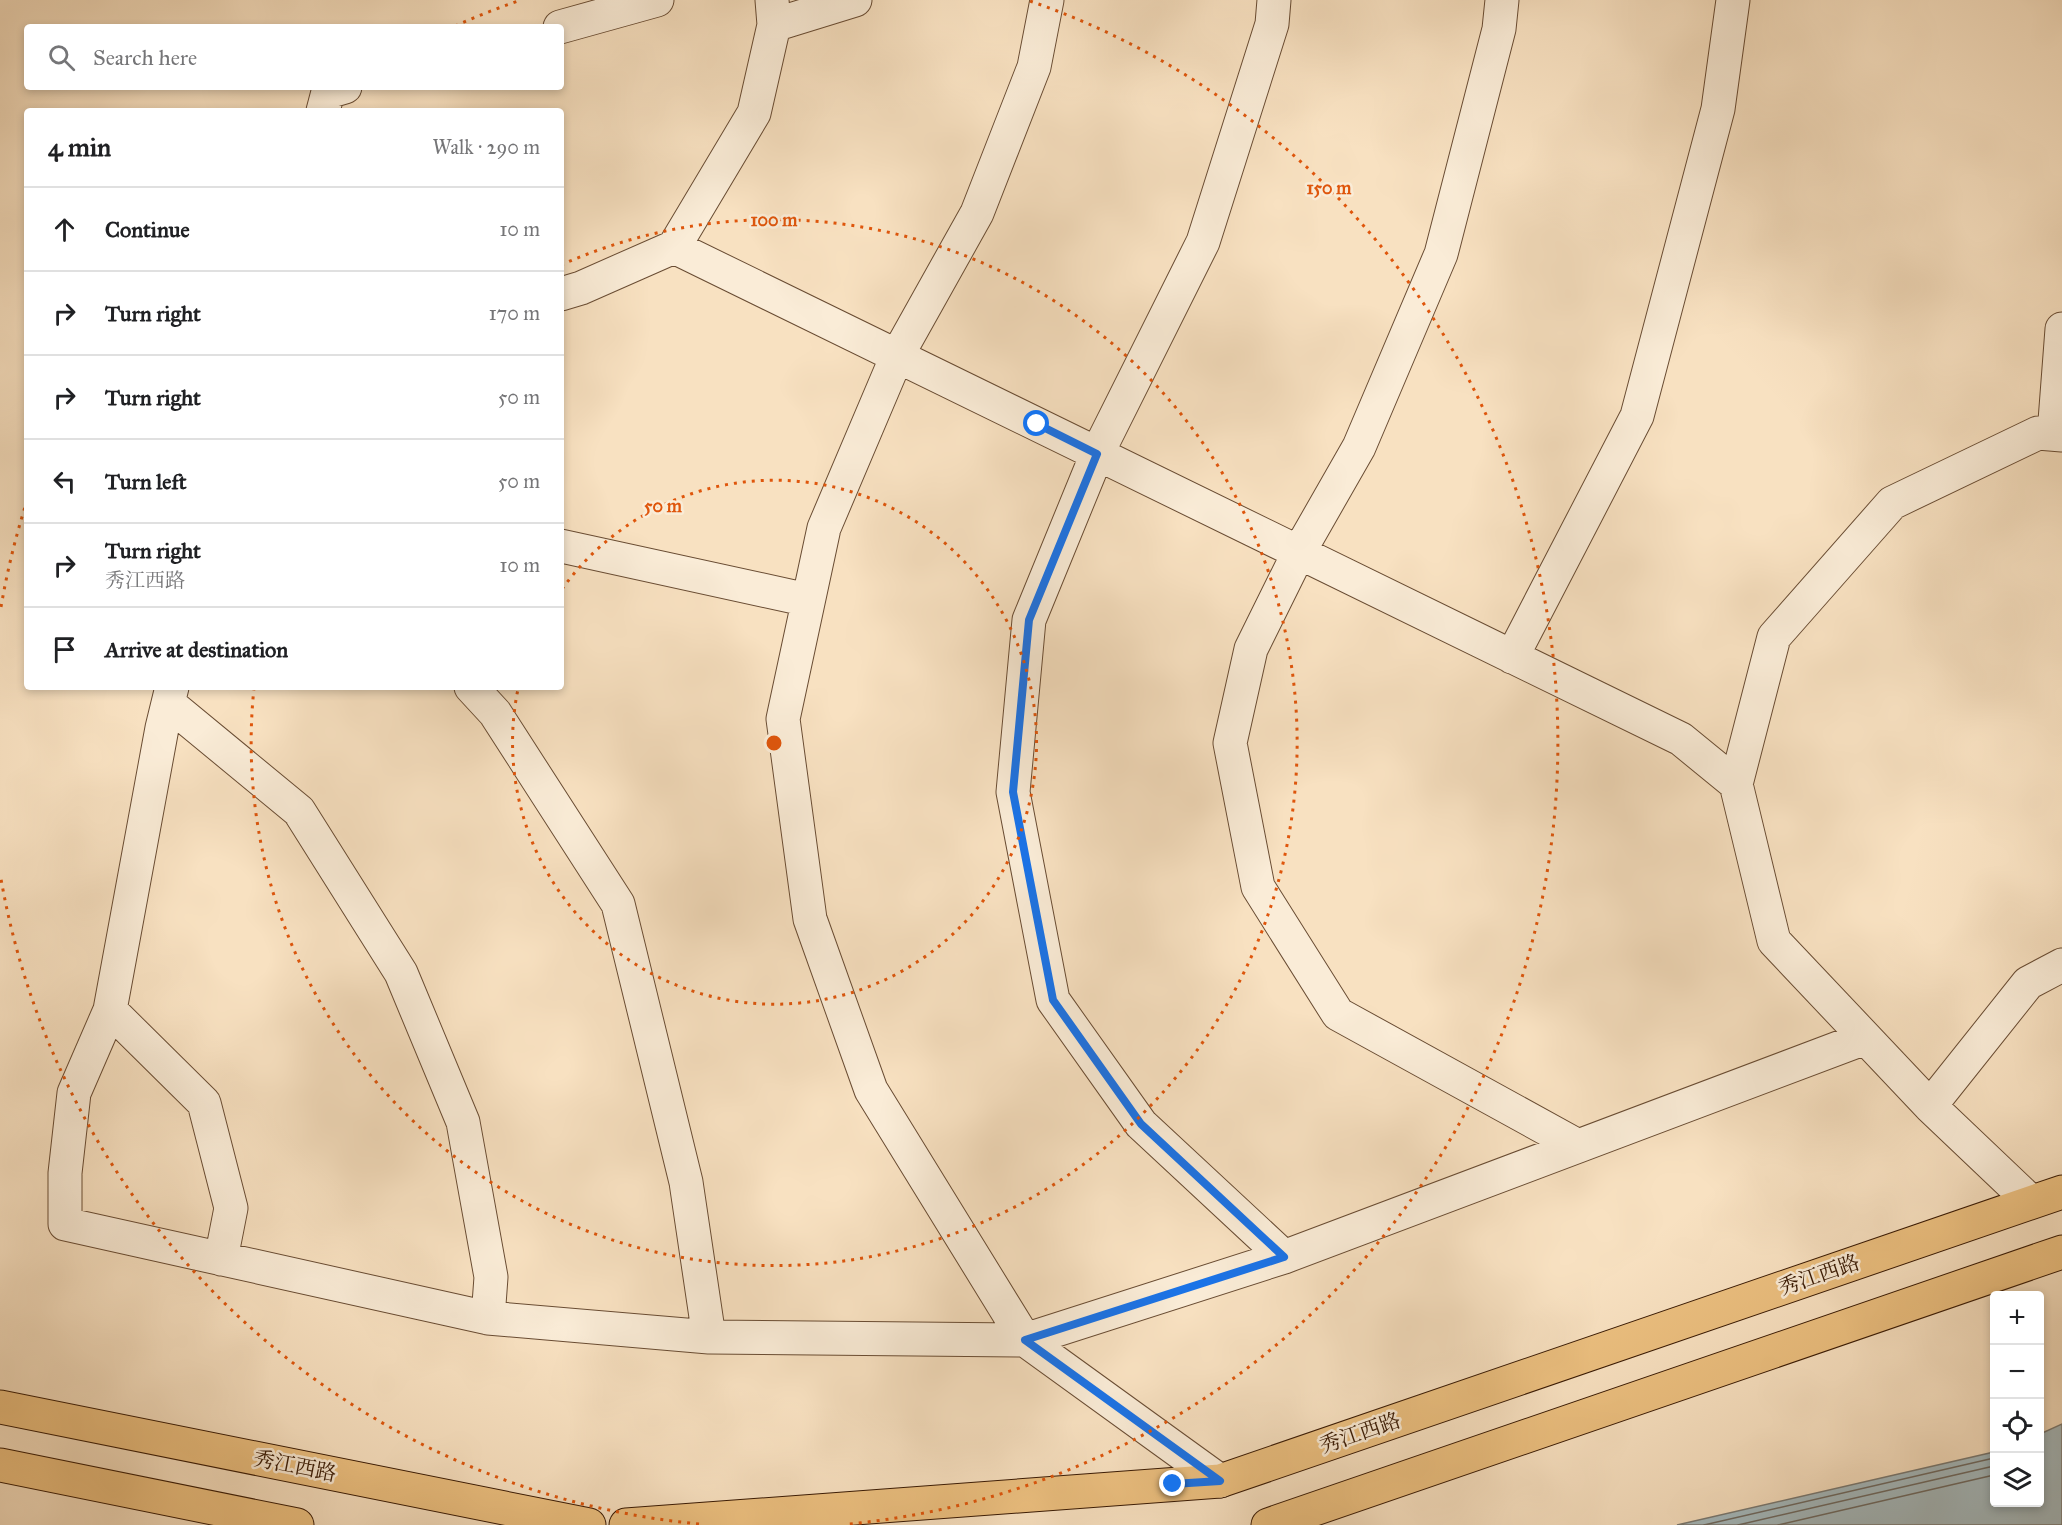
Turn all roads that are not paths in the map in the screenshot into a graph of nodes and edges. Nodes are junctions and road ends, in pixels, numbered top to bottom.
1 (657, 0) edge
2 (855, 0) edge
3 (1047, 0) edge
4 (1274, 0) edge
5 (1502, 0) edge
6 (1733, 0) edge
7 (773, 12) edge
8 (564, 26) edge
9 (335, 90) edge
10 (324, 108) edge
11 (674, 247) junction
12 (564, 293) edge
13 (2062, 329) edge
14 (897, 356) junction
15 (2058, 434) edge
16 (1097, 454) junction
17 (564, 547) edge
18 (1299, 552) junction
19 (808, 600) junction
20 (1512, 657) junction
21 (474, 690) edge
22 (170, 695) edge
23 (1736, 784) junction
24 (2062, 965) edge
25 (110, 1010) junction
26 (1865, 1038) junction
27 (1930, 1106) junction
28 (1578, 1146) junction
29 (2062, 1192) edge
30 (2031, 1202) junction
31 (2062, 1252) edge
32 (1284, 1257) junction
33 (220, 1258) junction
34 (488, 1318) junction
35 (709, 1337) junction
36 (1025, 1340) junction
37 (0, 1407) edge
38 (0, 1465) edge
39 (1220, 1481) junction
40 (297, 1525) edge
41 (589, 1525) edge
42 (626, 1525) edge
43 (1268, 1525) edge

1 - 8 street
2 - 7 street
3 - 14 street
4 - 16 street
5 - 18 street
6 - 20 street
7 - 11 street
9 - 10 street
11 - 12 street
11 - 14 street
13 - 15 street
14 - 16 street
14 - 19 street
15 - 23 street
16 - 18 street
16 - 32 street
17 - 19 street
18 - 20 street
18 - 28 street
19 - 36 street
20 - 23 street
21 - 35 street
22 - 25 street
22 - 34 street
23 - 26 street
24 - 27 street
25 - 33 street
25 - 33 street
26 - 27 street
26 - 28 street
27 - 30 street
28 - 32 street
29 - 30 main road, 秀江西路
30 - 39 main road, 秀江西路
31 - 43 main road
32 - 36 street
33 - 34 street
34 - 35 street
35 - 36 street
36 - 39 street
37 - 41 main road, 秀江西路
38 - 40 main road
39 - 42 main road, 秀江西路

